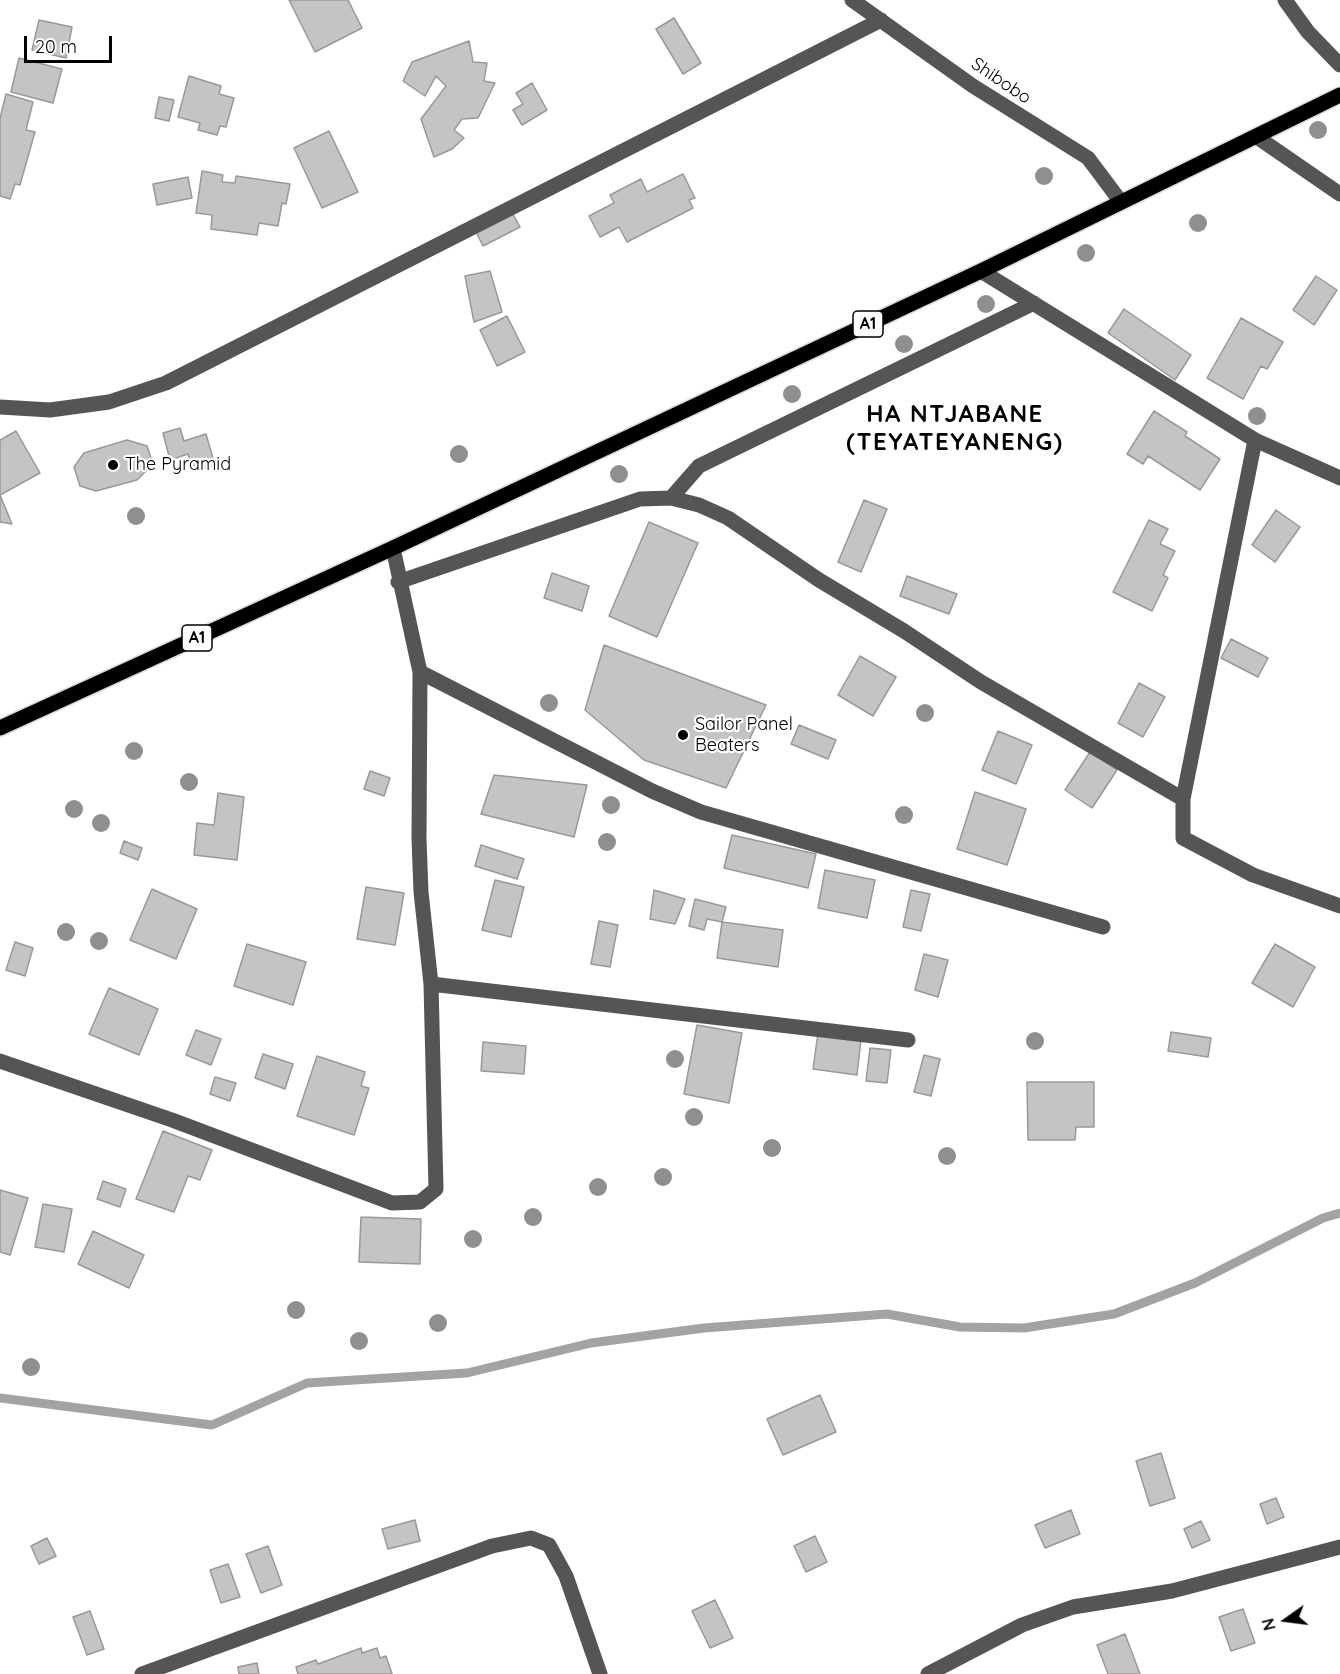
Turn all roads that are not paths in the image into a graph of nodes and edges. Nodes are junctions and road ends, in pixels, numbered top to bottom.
1 (852, 0) edge
2 (1285, 0) edge
3 (881, 20) junction
4 (1340, 65) edge
5 (1340, 95) edge
6 (1257, 137) junction
7 (1340, 194) edge
8 (1121, 202) junction
9 (981, 271) junction
10 (1034, 303) junction
11 (0, 407) edge
12 (1255, 440) junction
13 (1340, 478) edge
14 (671, 498) junction
15 (393, 548) junction
16 (398, 582) junction
17 (420, 672) junction
18 (0, 728) edge
19 (1184, 799) junction
20 (1340, 906) edge
21 (1103, 927) dead end
22 (431, 984) junction
23 (908, 1040) dead end
24 (0, 1061) edge
25 (1340, 1547) edge
26 (142, 1674) edge
27 (600, 1674) edge
28 (928, 1674) edge

1 - 3 street, Shibobo
2 - 4 street
3 - 8 street, Shibobo
3 - 11 street
5 - 6 main road, A1
6 - 7 street
6 - 8 main road, A1
8 - 9 main road, A1
9 - 10 street
9 - 15 main road, A1
10 - 12 street
10 - 14 street
12 - 13 street
12 - 19 street
14 - 16 street
14 - 19 street
15 - 16 street
15 - 18 main road, A1
16 - 17 street
17 - 21 street
17 - 22 street
19 - 20 street
22 - 23 street
22 - 24 street
25 - 28 street
26 - 27 street

